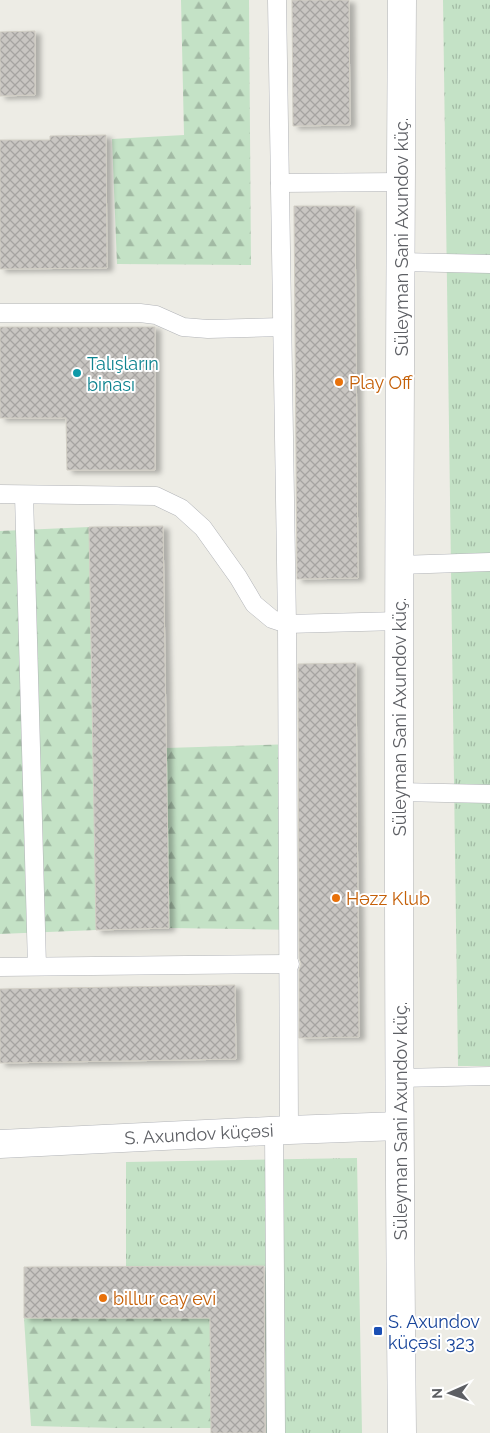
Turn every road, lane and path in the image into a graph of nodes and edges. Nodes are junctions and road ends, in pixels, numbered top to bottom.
1 (277, 0) edge
2 (402, 0) edge
3 (401, 182) junction
4 (280, 183) junction
5 (401, 262) junction
6 (490, 264) edge
7 (0, 313) edge
8 (282, 326) junction
9 (0, 494) edge
10 (24, 494) junction
11 (490, 562) edge
12 (399, 565) junction
13 (399, 621) junction
14 (287, 624) junction
15 (399, 792) junction
16 (490, 794) edge
17 (290, 964) junction
18 (36, 966) junction
19 (0, 967) edge
20 (490, 1076) edge
21 (399, 1078) junction
22 (399, 1126) junction
23 (282, 1130) junction
24 (0, 1144) edge
25 (276, 1433) edge
26 (402, 1433) edge

1 - 4 lane
2 - 3 street, Süleyman Sani Axundov küç.
3 - 4 lane
3 - 5 street, Süleyman Sani Axundov küç.
4 - 8 lane
5 - 6 lane
5 - 12 street, Süleyman Sani Axundov küç.
7 - 8 lane
8 - 14 lane
9 - 10 lane
10 - 14 lane
10 - 18 lane
11 - 12 lane
12 - 13 street, Süleyman Sani Axundov küç.
13 - 14 lane
13 - 15 street, Süleyman Sani Axundov küç.
14 - 17 lane
15 - 16 lane
15 - 21 street, Süleyman Sani Axundov küç.
17 - 18 lane
17 - 23 lane
18 - 19 lane
20 - 21 lane
21 - 22 street, Süleyman Sani Axundov küç.
22 - 23 street, S. Axundov küçəsi
22 - 26 street, Süleyman Sani Axundov küç.
23 - 24 street, S. Axundov küçəsi
23 - 25 lane

